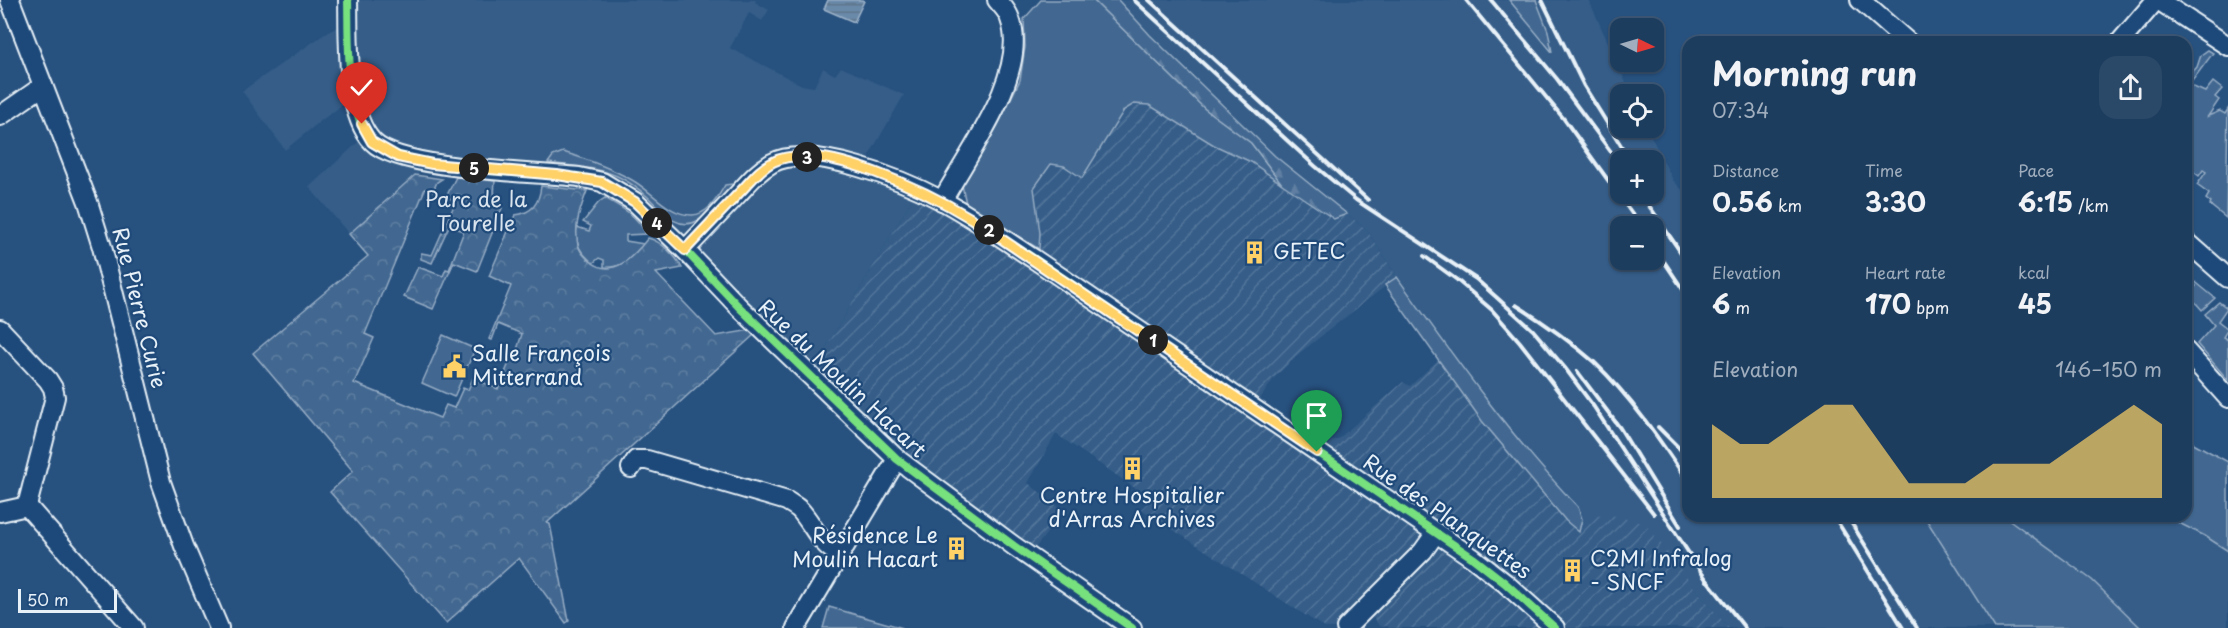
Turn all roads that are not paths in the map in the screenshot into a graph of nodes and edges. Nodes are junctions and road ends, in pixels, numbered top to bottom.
1 (10, 0) edge
2 (348, 0) edge
3 (997, 0) edge
4 (1860, 0) edge
5 (2157, 0) edge
6 (1901, 36) edge
7 (2125, 36) edge
8 (2228, 46) edge
9 (43, 86) junction
10 (0, 116) edge
11 (942, 201) junction
12 (2192, 246) edge
13 (685, 250) junction
14 (2228, 278) edge
15 (0, 329) edge
16 (2192, 358) edge
17 (2228, 398) edge
18 (897, 459) junction
19 (631, 468) dead end
20 (27, 506) junction
21 (0, 512) edge
22 (1436, 534) junction
23 (840, 554) junction
24 (134, 628) edge
25 (219, 628) edge
26 (796, 628) edge
27 (1132, 628) edge
28 (1346, 628) edge
29 (1555, 628) edge

1 - 9 street, Rue Pierre Curie
2 - 13 street, Rue du Moulin Hacart
3 - 11 street
4 - 6 street
5 - 7 street
5 - 8 street
9 - 10 street
9 - 25 street, Rue Pierre Curie
11 - 13 street, Rue des Planquettes
11 - 22 street, Rue des Planquettes
12 - 14 street
13 - 18 street, Rue du Moulin Hacart
15 - 20 street
16 - 17 street
18 - 23 street
18 - 27 street, Rue du Moulin Hacart
19 - 23 street
20 - 21 street
20 - 24 street
22 - 28 street
22 - 29 street, Rue des Planquettes
23 - 26 street

